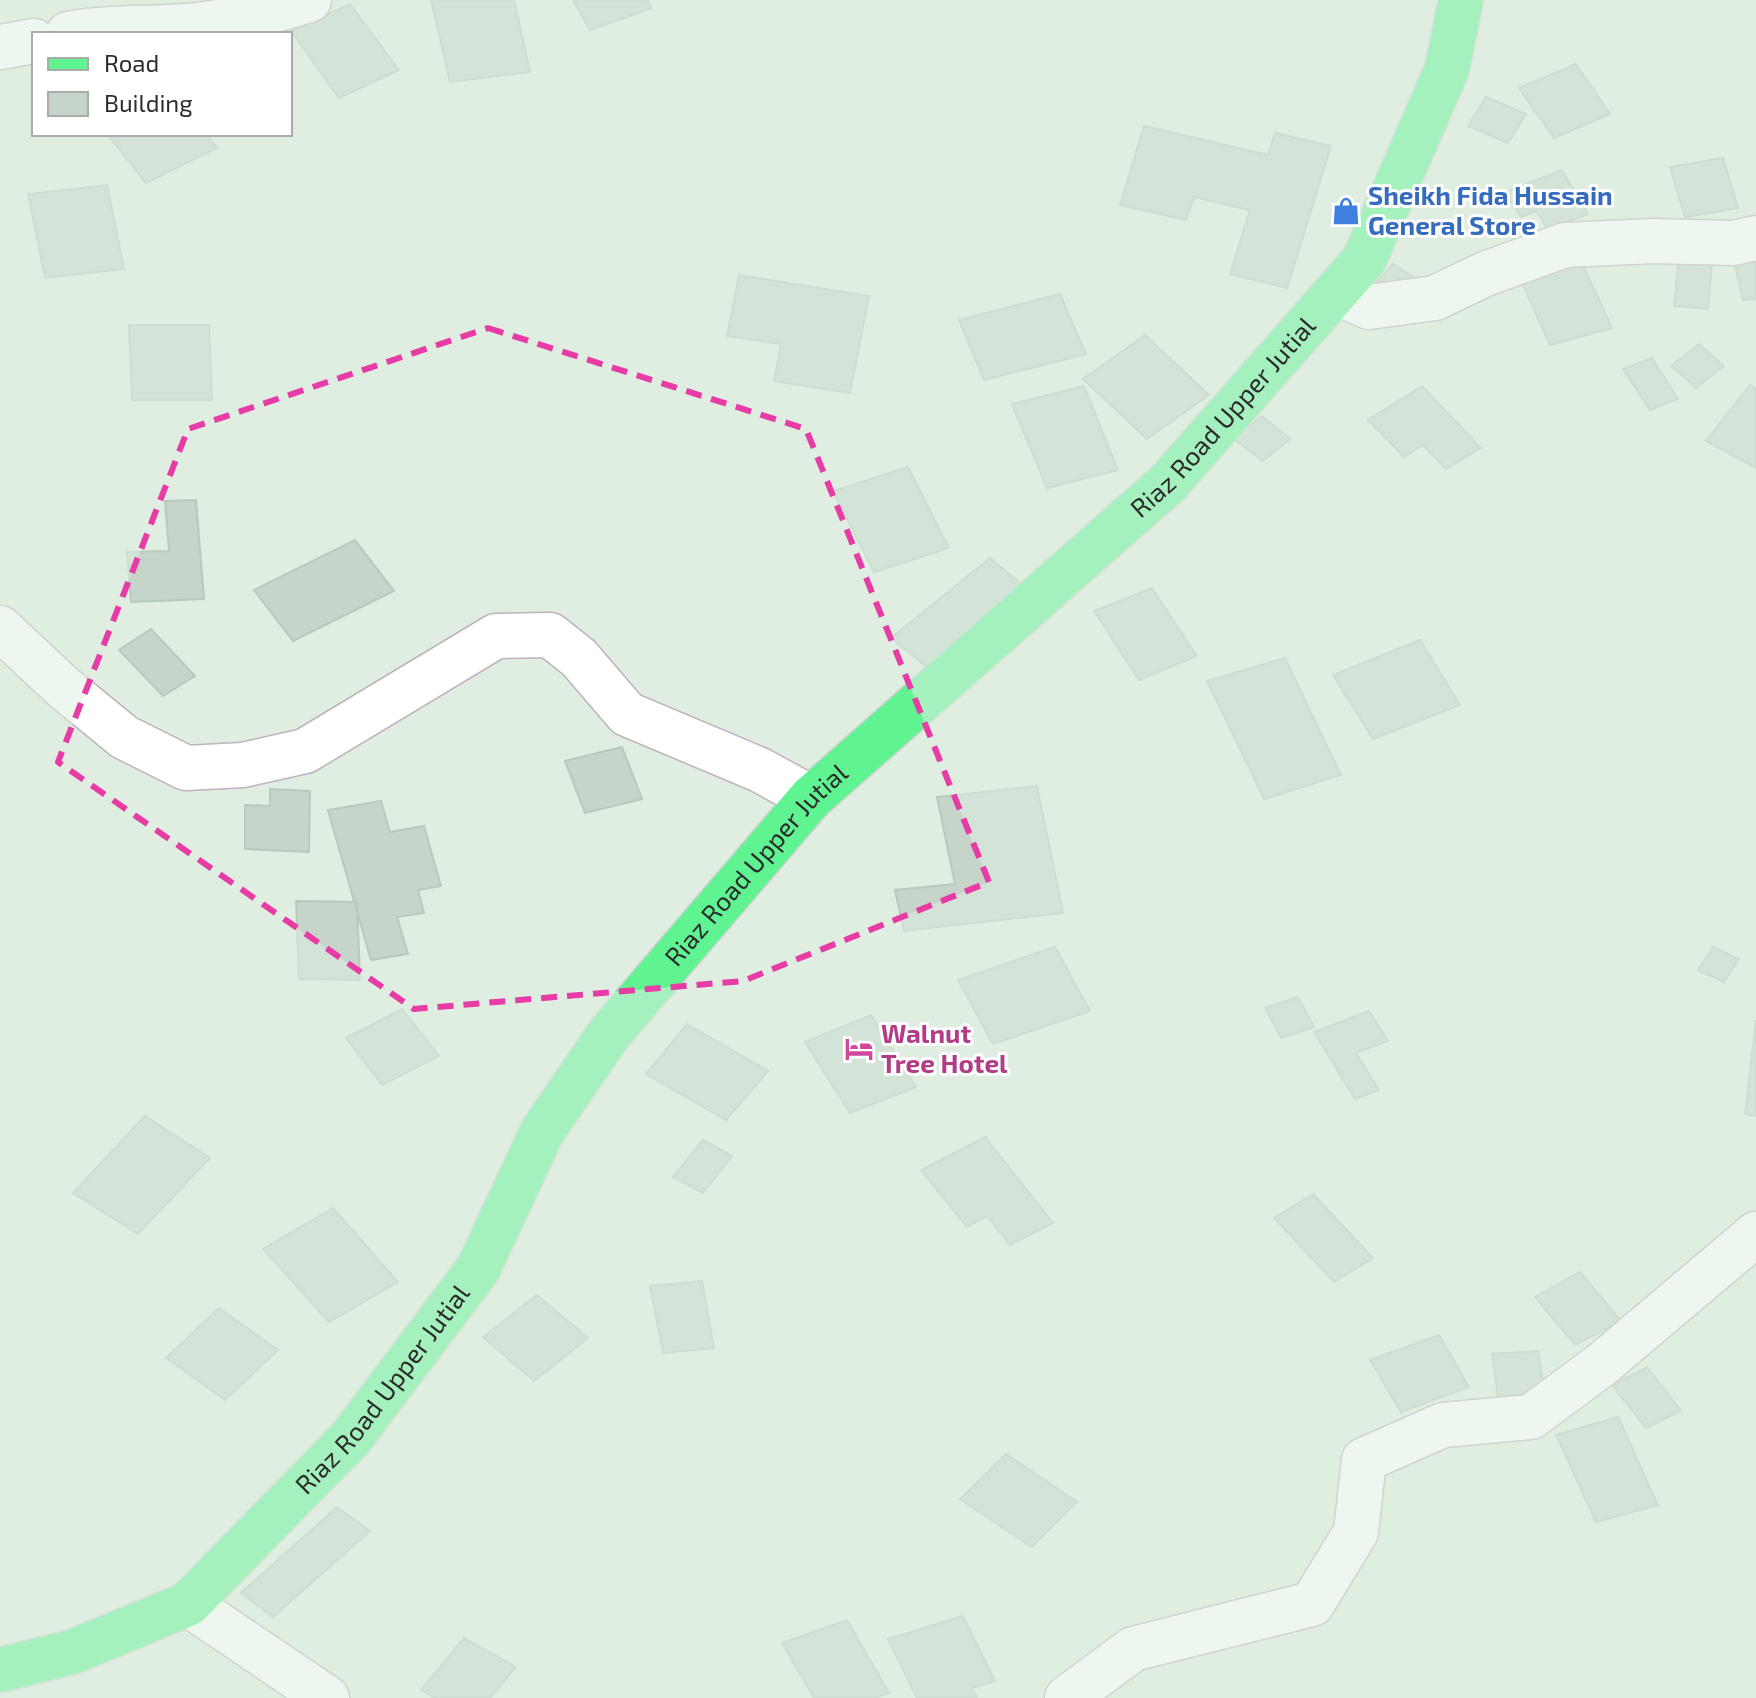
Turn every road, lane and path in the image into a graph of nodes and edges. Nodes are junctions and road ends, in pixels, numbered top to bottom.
1 (309, 0) edge
2 (1461, 0) edge
3 (79, 32) edge
4 (32, 41) edge
5 (0, 47) edge
6 (1756, 238) edge
7 (1337, 293) junction
8 (0, 628) edge
9 (811, 798) junction
10 (1756, 1234) edge
11 (188, 1604) junction
12 (0, 1670) edge
13 (327, 1698) edge
14 (1067, 1698) edge

1 - 3 street
2 - 7 main road, Riaz Road Upper Jutial
4 - 5 street
6 - 7 street
7 - 9 main road, Riaz Road Upper Jutial
8 - 9 street
9 - 11 main road, Riaz Road Upper Jutial
10 - 14 street
11 - 12 main road, Riaz Road Upper Jutial
11 - 13 street

